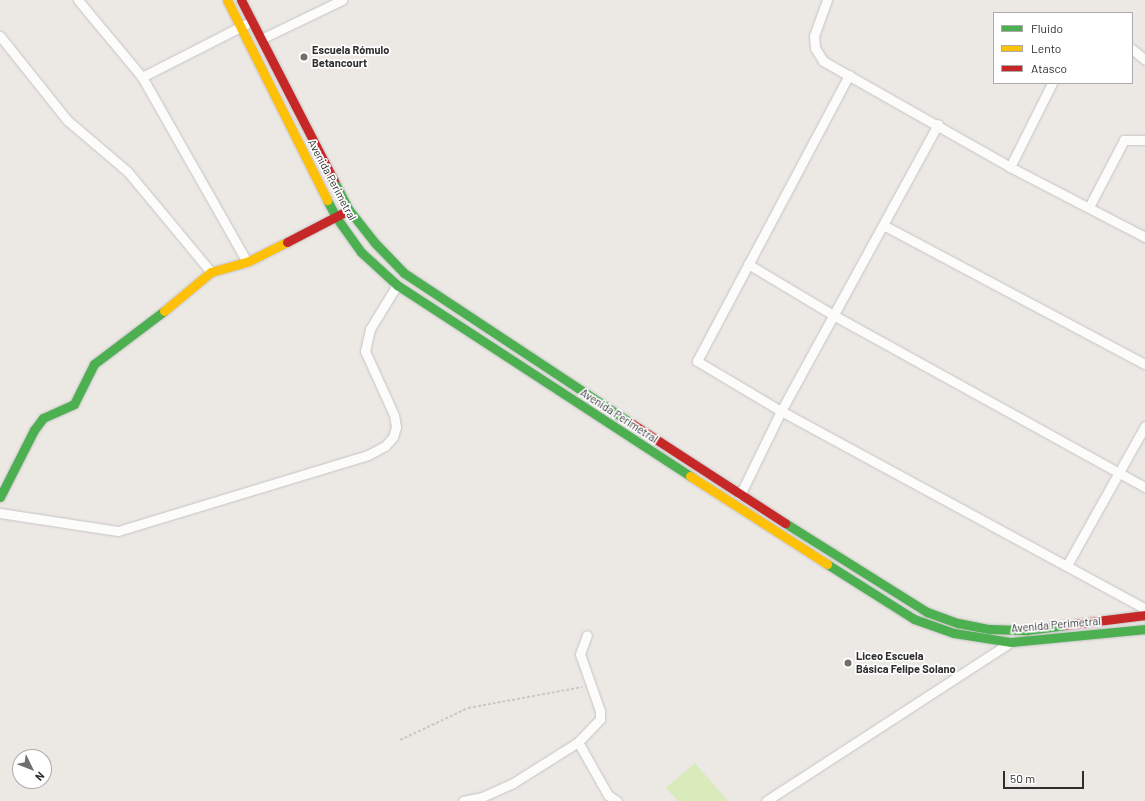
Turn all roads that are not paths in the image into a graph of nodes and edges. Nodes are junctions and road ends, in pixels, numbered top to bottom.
1 (78, 0) edge
2 (226, 0) edge
3 (241, 0) edge
4 (342, 0) edge
5 (827, 0) edge
6 (252, 22) junction
7 (240, 27) junction
8 (0, 36) edge
9 (261, 39) junction
10 (1133, 51) edge
11 (1145, 60) edge
12 (849, 75) junction
13 (142, 77) junction
14 (1052, 84) edge
15 (938, 124) junction
16 (1145, 140) edge
17 (1010, 167) junction
18 (1089, 207) junction
19 (349, 210) junction
20 (336, 217) junction
21 (885, 226) junction
22 (1145, 237) edge
23 (247, 262) junction
24 (748, 264) junction
25 (211, 272) junction
26 (397, 285) junction
27 (835, 316) junction
28 (1145, 364) edge
29 (781, 411) junction
30 (1145, 426) edge
31 (1119, 473) junction
32 (1145, 487) edge
33 (740, 495) junction
34 (0, 497) edge
35 (0, 512) edge
36 (1067, 565) junction
37 (1145, 609) edge
38 (1145, 615) edge
39 (1145, 629) edge
40 (587, 635) dead end
41 (1011, 642) junction
42 (578, 742) junction
43 (463, 801) edge
44 (617, 801) edge
45 (766, 801) edge

1 - 13 street
2 - 7 main road, Avenida Perimetral
3 - 6 main road, Avenida Perimetral
4 - 9 street
5 - 12 street
6 - 7 street
6 - 9 main road, Avenida Perimetral
7 - 13 street
7 - 20 main road, Avenida Perimetral
8 - 25 street
9 - 19 main road, Avenida Perimetral
10 - 11 street
12 - 15 street
12 - 24 street
13 - 23 street
14 - 17 street
15 - 17 street
15 - 21 street
16 - 18 street
17 - 18 street
18 - 22 street
19 - 20 main road
19 - 33 main road, Avenida Perimetral
20 - 23 main road
20 - 26 main road, Avenida Perimetral
21 - 27 street
21 - 28 street
23 - 25 main road
24 - 27 street
24 - 29 street
25 - 34 main road
26 - 35 street
26 - 41 main road, Avenida Perimetral
27 - 29 street
27 - 31 street
29 - 33 street
29 - 36 street
30 - 31 street
31 - 32 street
31 - 36 street
33 - 38 main road, Avenida Perimetral
36 - 37 street
39 - 41 main road, Avenida Perimetral
40 - 42 street
41 - 45 street
42 - 43 street
42 - 44 street

